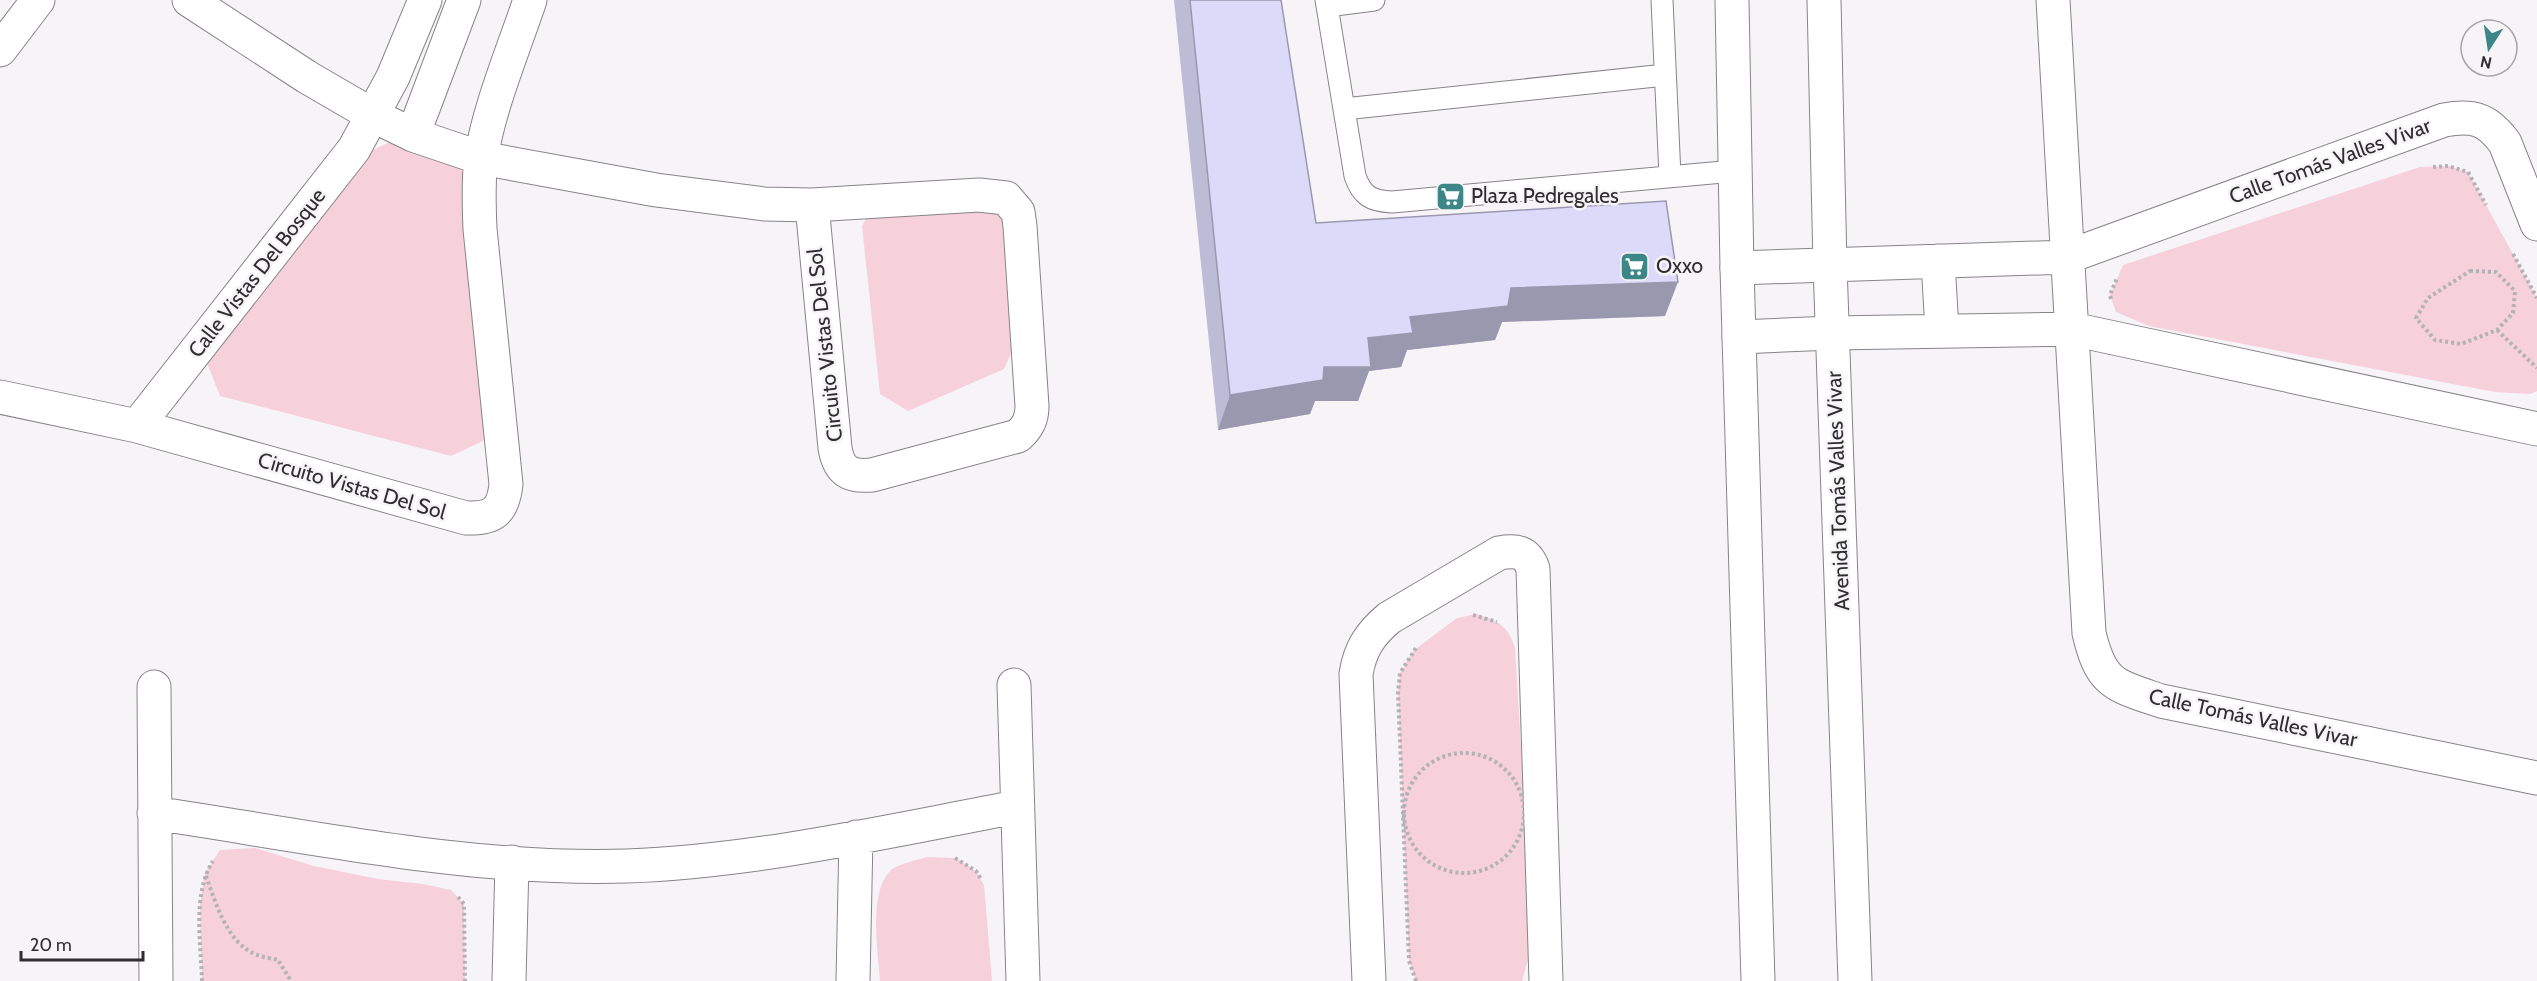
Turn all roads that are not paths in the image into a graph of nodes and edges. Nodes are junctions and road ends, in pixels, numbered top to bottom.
1 (38, 0) edge
2 (189, 0) edge
3 (425, 0) edge
4 (464, 0) edge
5 (530, 0) edge
6 (1374, 0) edge
7 (1662, 0) edge
8 (1732, 0) edge
9 (1824, 0) edge
10 (2053, 0) edge
11 (1327, 3) edge
12 (0, 50) edge
13 (1665, 75) junction
14 (1344, 109) junction
15 (374, 116) junction
16 (412, 135) junction
17 (481, 158) junction
18 (1734, 171) junction
19 (1670, 176) junction
20 (812, 205) junction
21 (2537, 224) edge
22 (2067, 257) junction
23 (1938, 261) junction
24 (1830, 265) junction
25 (1737, 268) junction
26 (2072, 329) junction
27 (1942, 331) junction
28 (1832, 333) junction
29 (1739, 338) junction
30 (0, 397) edge
31 (136, 426) junction
32 (2537, 429) edge
33 (1014, 685) dead end
34 (154, 687) dead end
35 (2537, 778) edge
36 (1017, 807) junction
37 (154, 813) junction
38 (856, 837) junction
39 (512, 862) junction
40 (156, 981) edge
41 (510, 981) edge
42 (853, 981) edge
43 (1023, 981) edge
44 (1369, 981) edge
45 (1546, 981) edge
46 (1758, 981) edge
47 (1855, 981) edge

1 - 12 street
2 - 15 street, Circuito Vistas Del Sol
3 - 15 street
4 - 16 street
5 - 17 street, Circuito Vistas Del Sol
6 - 11 lane
7 - 13 lane
8 - 18 street
9 - 24 street, Avenida Tomás Valles Vivar
10 - 22 street, Calle Tomás Valles Vivar
11 - 14 lane
13 - 14 lane
13 - 19 lane
14 - 19 lane
15 - 16 street, Circuito Vistas Del Sol
15 - 31 street, Calle Vistas Del Bosque
16 - 17 street, Circuito Vistas Del Sol
17 - 20 street, Circuito Vistas Del Sol
17 - 31 street, Circuito Vistas Del Sol
18 - 19 lane
18 - 25 street
20 - 20 street, Circuito Vistas Del Sol
21 - 22 street, Calle Tomás Valles Vivar
22 - 23 street, Calle Tomás Valles Vivar
22 - 26 street, Calle Tomás Valles Vivar
23 - 24 street, Calle Tomás Valles Vivar
23 - 27 street
24 - 25 street, Calle Tomás Valles Vivar
24 - 28 street, Avenida Tomás Valles Vivar
25 - 29 street
26 - 27 street
26 - 32 street
26 - 35 street, Calle Tomás Valles Vivar
27 - 28 street
28 - 29 street
28 - 47 street, Avenida Tomás Valles Vivar
29 - 46 street
30 - 31 street, Circuito Vistas Del Sol
33 - 36 street
34 - 37 street
36 - 38 street
36 - 43 street
37 - 39 street
37 - 40 street
38 - 39 street
38 - 42 street
39 - 41 street
44 - 45 street

